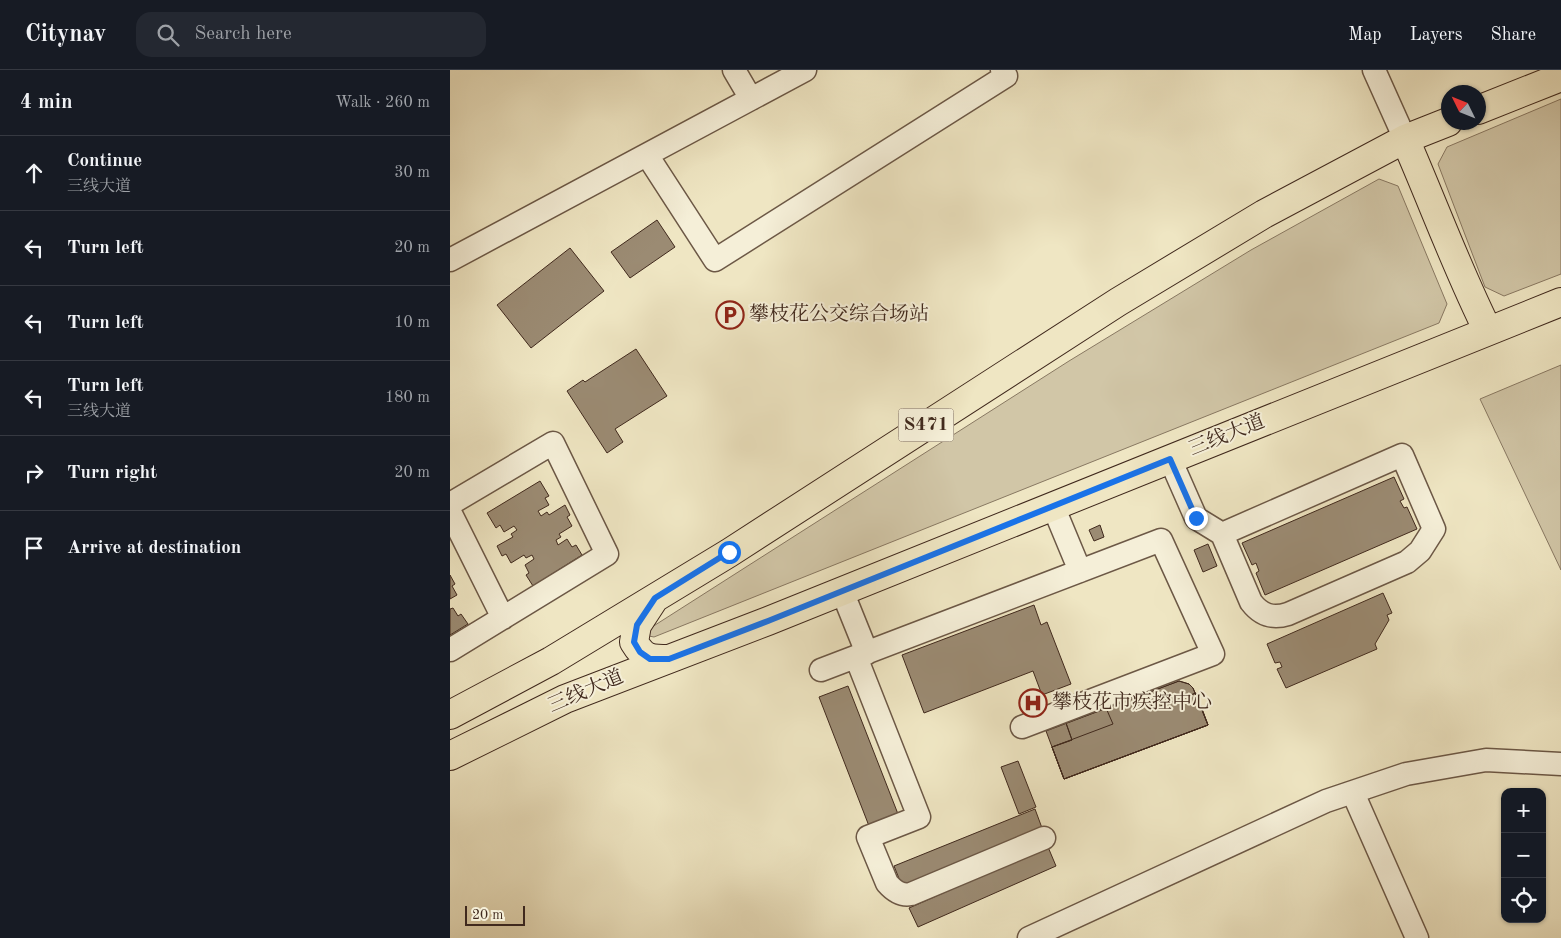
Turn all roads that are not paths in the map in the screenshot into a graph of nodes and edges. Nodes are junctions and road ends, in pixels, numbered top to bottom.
1 (734, 70) edge
2 (805, 70) edge
3 (1002, 70) edge
4 (1374, 70) edge
5 (1561, 77) edge
6 (751, 99) junction
7 (1486, 107) edge
8 (1441, 125) edge
9 (1405, 140) junction
10 (647, 155) junction
11 (450, 260) edge
12 (1561, 302) edge
13 (1488, 331) junction
14 (1170, 459) junction
15 (450, 504) edge
16 (1053, 506) junction
17 (450, 512) edge
18 (1222, 534) junction
19 (1080, 571) junction
20 (842, 591) junction
21 (655, 598) junction
22 (503, 618) junction
23 (450, 650) edge
24 (861, 655) junction
25 (669, 659) junction
26 (821, 670) dead end
27 (450, 715) edge
28 (1022, 727) dead end
29 (450, 756) edge
30 (1561, 764) edge
31 (1353, 792) junction
32 (1044, 838) dead end
33 (1029, 938) edge
34 (1417, 938) edge

1 - 6 street
2 - 6 street
3 - 10 street
4 - 9 street
5 - 7 main road
6 - 10 street
8 - 9 main road, 三线大道 / S471
9 - 13 main road
9 - 21 main road, 三线大道 / S471
10 - 11 street
12 - 13 main road, 三线大道
13 - 14 main road, 三线大道
14 - 16 main road, 三线大道
14 - 18 street
15 - 22 street
16 - 19 street
16 - 20 main road, 三线大道
17 - 22 street
18 - 18 street
19 - 24 street
19 - 28 street
20 - 24 street
20 - 25 main road, 三线大道
21 - 25 main road
21 - 27 main road, 三线大道 / S471
22 - 23 street
24 - 26 street
24 - 32 street
25 - 29 main road, 三线大道
30 - 31 street
31 - 33 street
31 - 34 street

